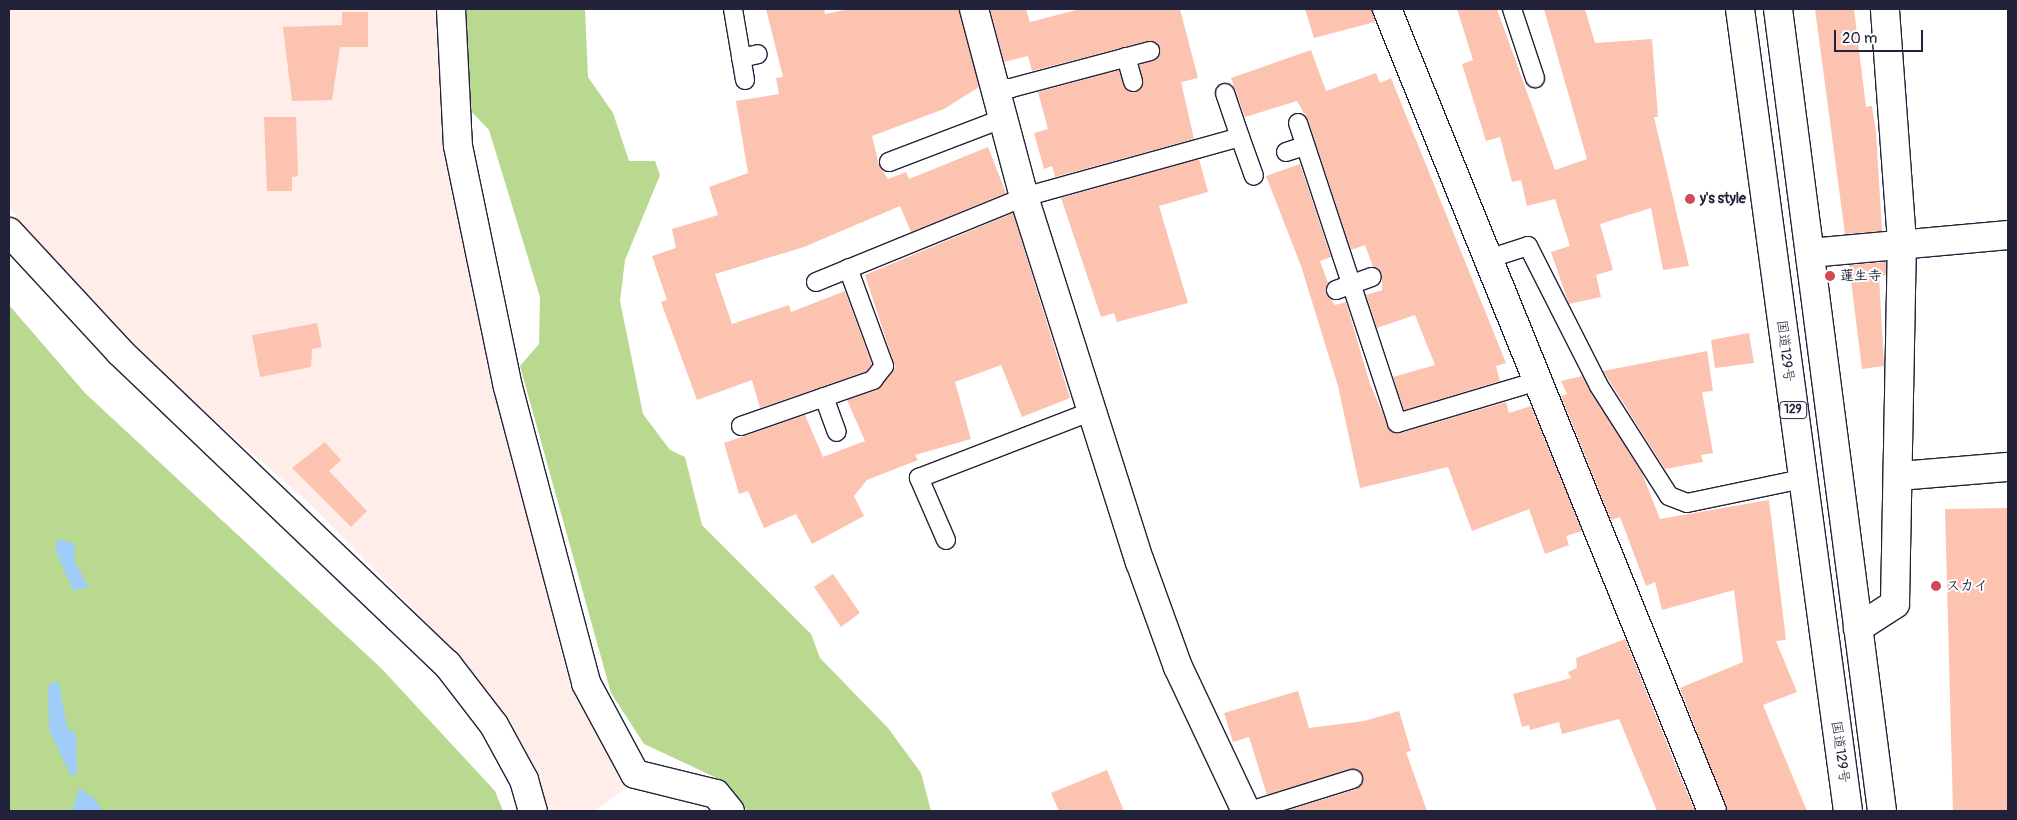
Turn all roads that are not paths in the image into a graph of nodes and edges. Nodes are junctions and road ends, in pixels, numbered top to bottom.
1 (451, 9) edge
2 (733, 9) edge
3 (974, 9) edge
4 (1387, 9) edge
5 (1512, 9) edge
6 (1740, 9) edge
7 (1778, 9) edge
8 (1885, 9) edge
9 (1150, 51) dead end
10 (758, 54) dead end
11 (1126, 57) junction
12 (741, 58) junction
13 (1535, 78) dead end
14 (744, 80) dead end
15 (1132, 82) dead end
16 (995, 87) junction
17 (1225, 93) dead end
18 (1004, 118) junction
19 (1298, 123) dead end
20 (1240, 136) junction
21 (1305, 146) junction
22 (1286, 152) dead end
23 (889, 162) dead end
24 (1254, 176) dead end
25 (1024, 197) junction
26 (9, 232) edge
27 (2008, 235) edge
28 (1902, 242) junction
29 (1810, 252) junction
30 (1491, 258) junction
31 (848, 268) junction
32 (1372, 277) dead end
33 (816, 282) dead end
34 (1344, 286) junction
35 (1538, 381) junction
36 (824, 397) junction
37 (1095, 410) junction
38 (741, 426) dead end
39 (837, 432) dead end
40 (2008, 467) edge
41 (1900, 476) junction
42 (1802, 478) junction
43 (946, 540) dead end
44 (1858, 628) junction
45 (1353, 779) dead end
46 (533, 811) edge
47 (730, 811) edge
48 (1248, 811) edge
49 (1712, 811) edge
50 (1848, 811) edge
51 (1882, 811) edge

1 - 47 main road
2 - 12 lane
3 - 16 main road
4 - 30 main road
5 - 13 lane
6 - 42 main road, 国道129号 / 129
7 - 29 main road, 129
8 - 28 main road
9 - 11 lane
10 - 12 lane
11 - 15 lane
11 - 16 lane
12 - 14 lane
16 - 18 main road
17 - 20 lane
18 - 23 lane
18 - 25 main road
19 - 21 lane
20 - 24 lane
20 - 25 lane
21 - 22 lane
21 - 34 lane
25 - 31 lane
25 - 37 main road
26 - 46 main road
27 - 28 main road
28 - 29 main road
28 - 41 main road
29 - 44 main road, 129
30 - 35 main road
30 - 42 lane
31 - 33 lane
31 - 36 lane
32 - 34 lane
34 - 35 lane
35 - 49 main road
36 - 38 lane
36 - 39 lane
37 - 43 lane
37 - 48 main road
40 - 41 main road
41 - 44 main road
42 - 50 main road, 国道129号 / 129
44 - 51 main road, 129
45 - 48 lane

